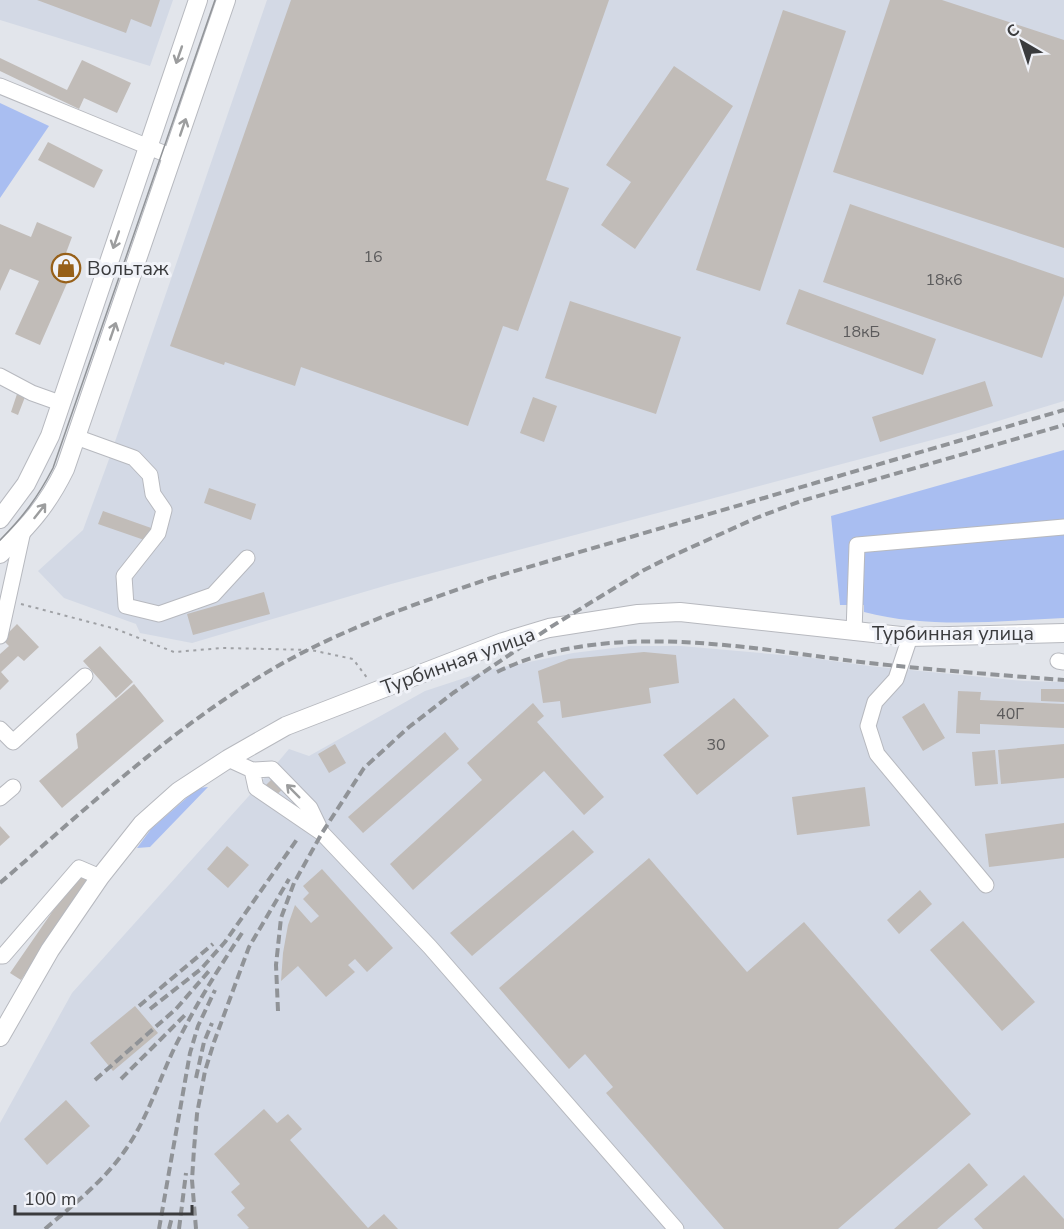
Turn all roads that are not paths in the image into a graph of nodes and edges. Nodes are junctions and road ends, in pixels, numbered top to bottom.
1 (198, 0) edge
2 (226, 0) edge
3 (0, 86) edge
4 (148, 147) junction
5 (173, 157) junction
6 (0, 376) edge
7 (60, 403) junction
8 (76, 437) junction
9 (0, 519) edge
10 (1064, 527) edge
11 (23, 531) junction
12 (0, 554) edge
13 (247, 558) dead end
14 (854, 632) junction
15 (1064, 633) edge
16 (0, 636) edge
17 (910, 637) junction
18 (85, 676) dead end
19 (0, 729) edge
20 (228, 759) junction
21 (252, 770) junction
22 (13, 787) dead end
23 (0, 798) edge
24 (322, 833) junction
25 (100, 877) junction
26 (986, 885) dead end
27 (0, 956) edge
28 (0, 1037) edge
29 (676, 1229) edge

1 -> 4 main road
5 -> 2 main road
3 - 4 lane
4 - 5 lane
4 -> 7 main road
8 -> 5 main road
6 - 7 lane
7 - 9 main road
11 -> 8 main road
8 - 13 lane
10 - 14 lane
11 - 12 main road
11 - 16 lane
14 - 17 main road, Турбинная улица
14 - 20 main road, Турбинная улица
15 - 17 main road, Турбинная улица
17 - 26 lane
18 - 19 lane
20 - 21 lane
20 - 25 main road, Турбинная улица
21 - 24 lane
24 -> 21 lane
22 - 23 lane
24 - 29 lane
25 - 27 lane
25 - 28 main road, Турбинная улица

